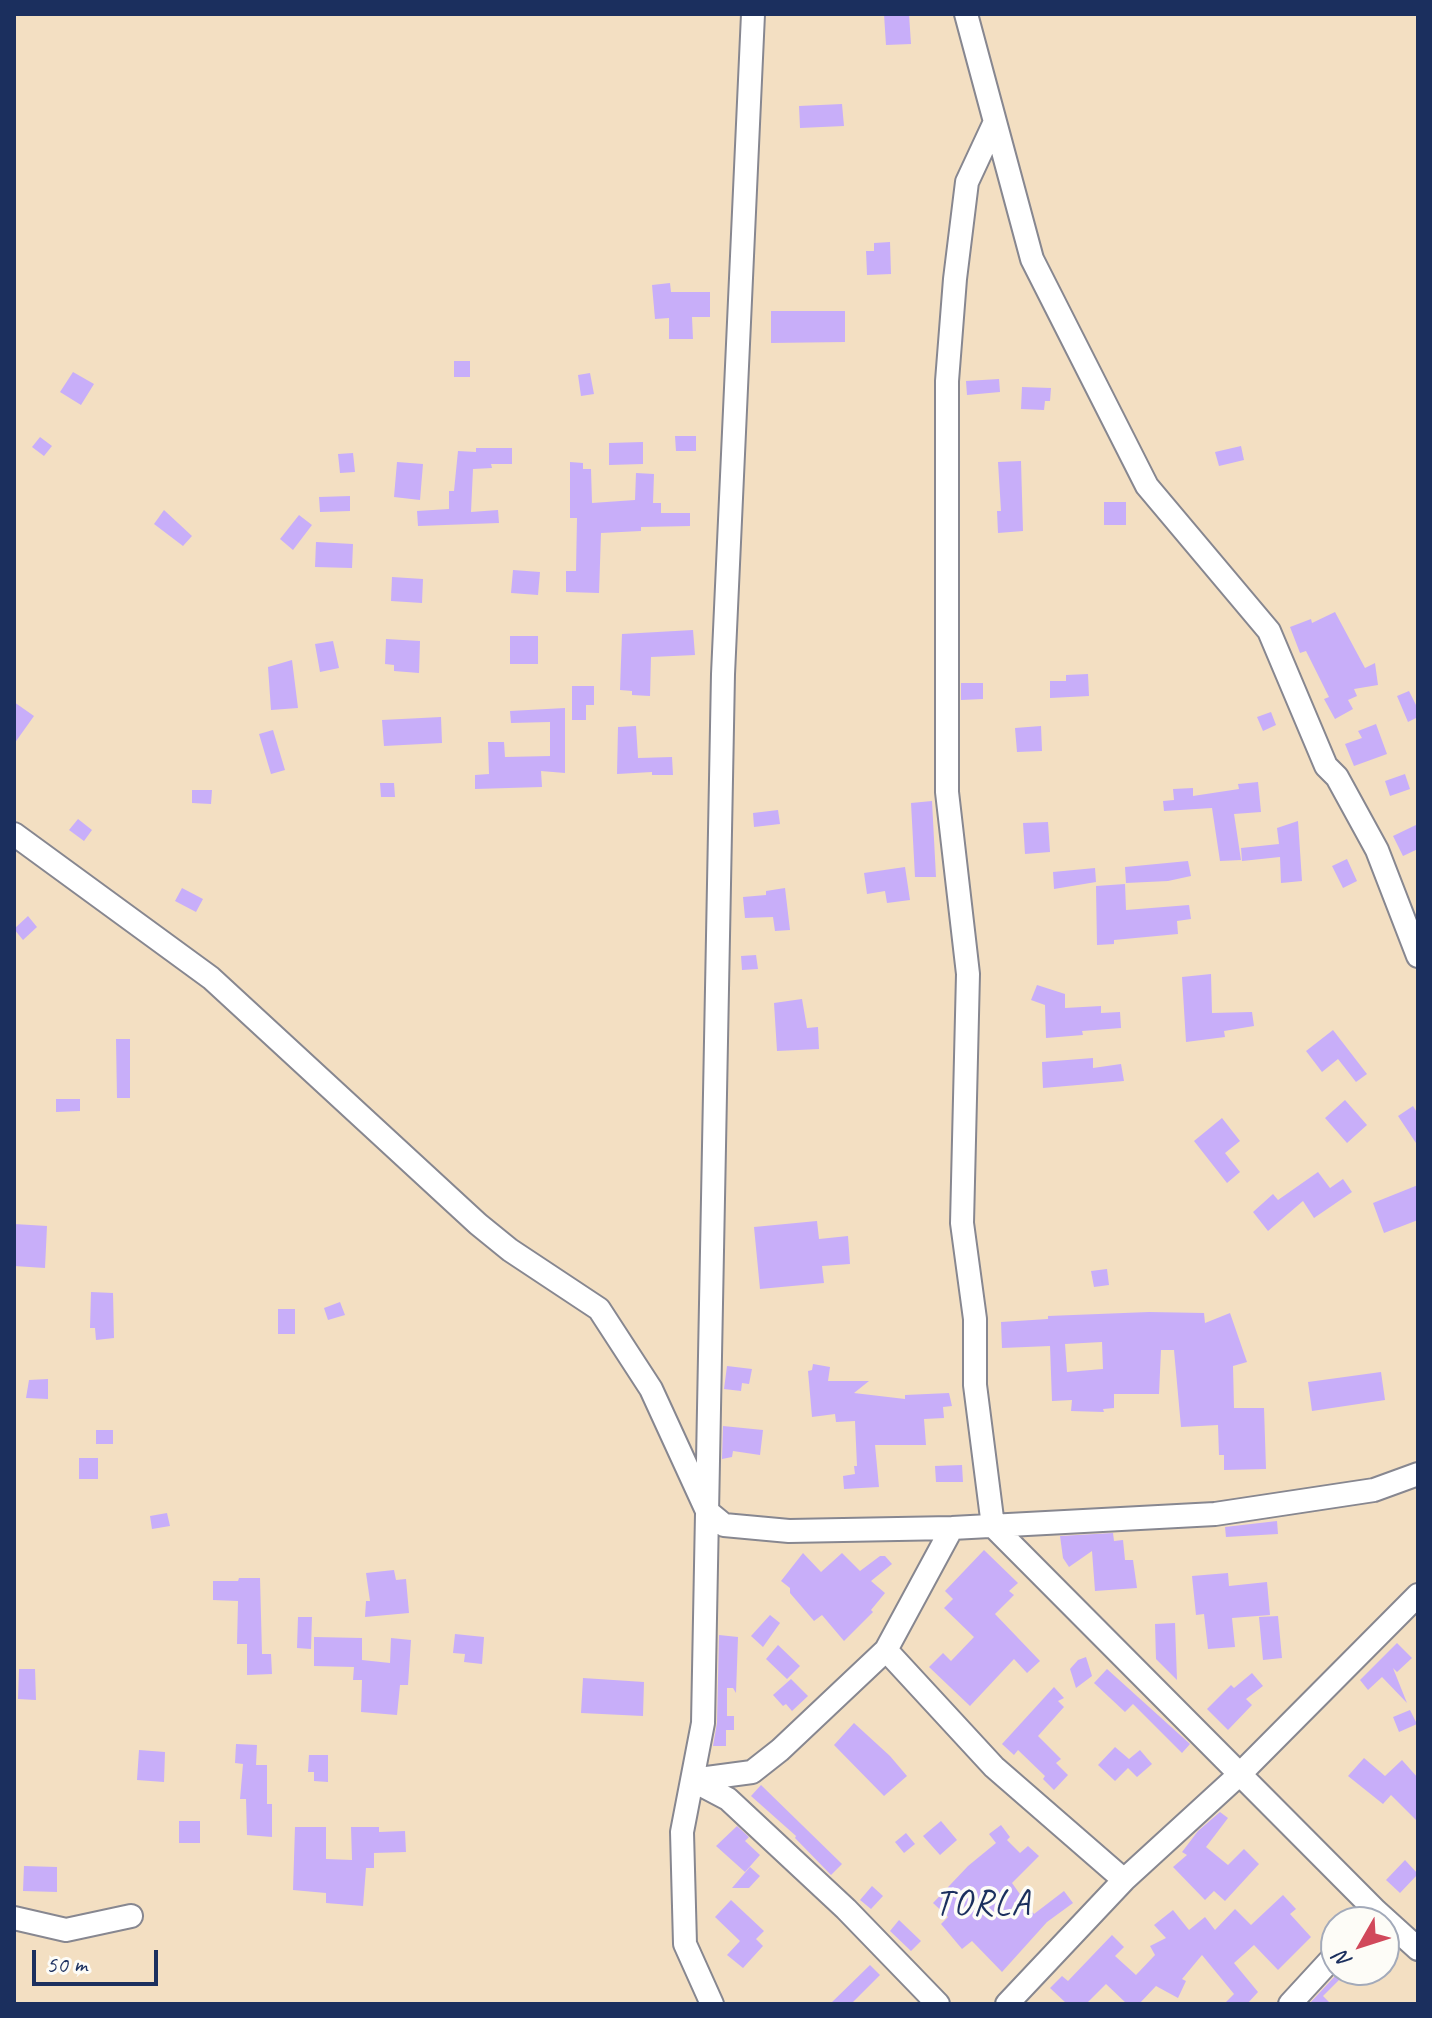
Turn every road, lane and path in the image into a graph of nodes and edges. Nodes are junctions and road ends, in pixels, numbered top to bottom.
1 (753, 14) edge
2 (966, 14) edge
3 (994, 124) junction
4 (14, 834) edge
5 (1418, 956) edge
6 (1418, 1474) edge
7 (707, 1511) junction
8 (993, 1526) junction
9 (952, 1528) junction
10 (1418, 1595) edge
11 (886, 1650) junction
12 (1241, 1773) junction
13 (692, 1780) junction
14 (1124, 1880) junction
15 (1361, 1906) edge
16 (131, 1916) dead end
17 (14, 1918) edge
18 (1400, 1937) edge
19 (1418, 1949) edge
20 (1320, 1971) edge
21 (712, 2004) edge
22 (938, 2004) edge
23 (1007, 2004) edge
24 (1290, 2004) edge

1 - 7 street
2 - 3 street
3 - 5 street
3 - 8 street
4 - 7 street
6 - 8 street
7 - 9 street
7 - 13 street
8 - 9 street
8 - 12 street
9 - 11 street
10 - 12 street
11 - 13 street
11 - 14 street
12 - 14 street
12 - 15 street
13 - 21 street
13 - 22 street
14 - 23 street
16 - 17 street
18 - 19 street
20 - 24 street

